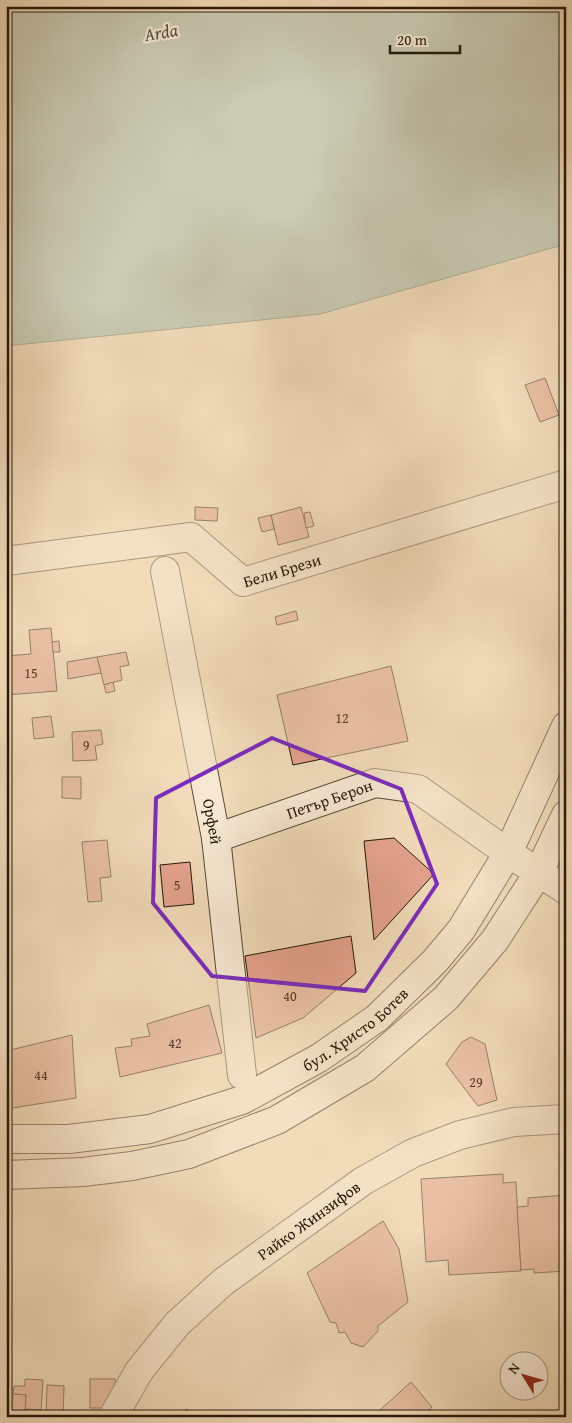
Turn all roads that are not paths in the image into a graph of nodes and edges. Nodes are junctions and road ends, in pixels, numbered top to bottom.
1 (566, 484) edge
2 (6, 561) edge
3 (165, 571) dead end
4 (566, 726) edge
5 (566, 815) edge
6 (216, 838) junction
7 (508, 854) junction
8 (538, 872) junction
9 (566, 890) edge
10 (242, 1075) dead end
11 (566, 1119) edge
12 (6, 1139) edge
13 (6, 1175) edge
14 (113, 1417) edge

1 - 2 street, Бели Брези
3 - 6 street, Орфей
4 - 7 street, бул. Христо Ботев
5 - 8 street, бул. Христо Ботев
6 - 7 street, Петър Берон
6 - 10 street, Орфей
7 - 8 street, Петър Берон
7 - 12 street, бул. Христо Ботев
8 - 9 street, Петър Берон
8 - 13 street, бул. Христо Ботев
11 - 14 street, Райко Жинзифов

